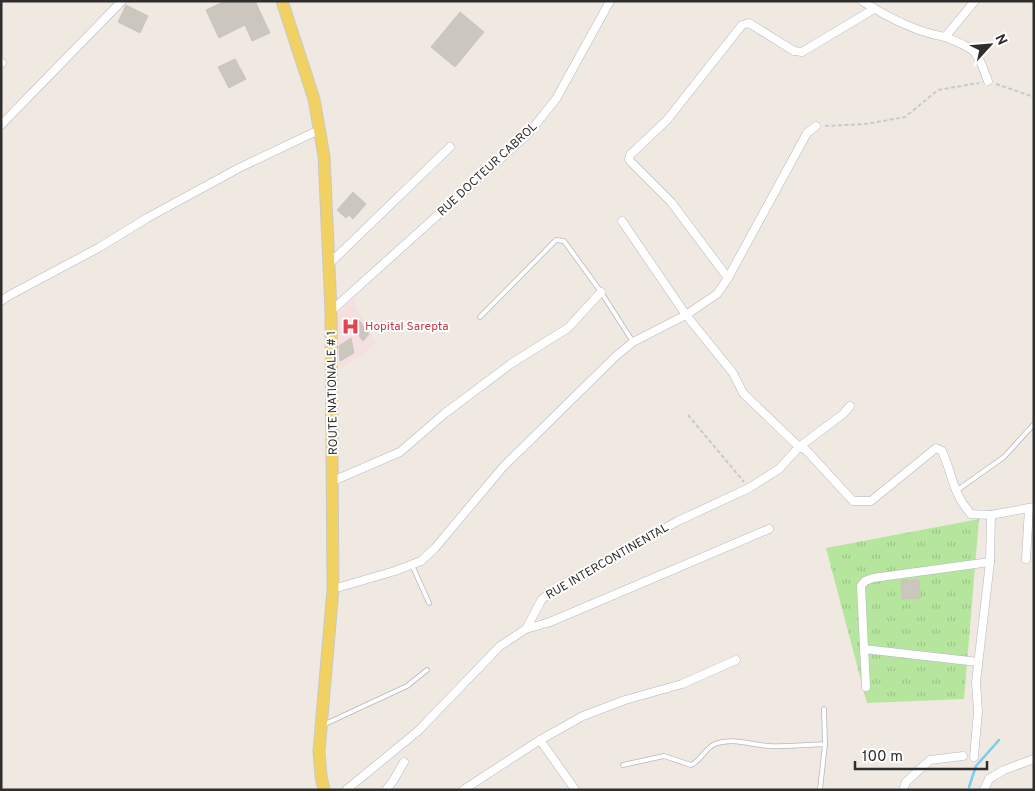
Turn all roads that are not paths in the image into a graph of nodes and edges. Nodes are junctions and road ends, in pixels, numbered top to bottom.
1 (122, 1) edge
2 (282, 1) edge
3 (610, 1) edge
4 (862, 1) edge
5 (974, 2) edge
6 (874, 9) junction
7 (945, 37) junction
8 (988, 81) road end
9 (1, 125) edge
10 (816, 126) road end
11 (319, 130) junction
12 (450, 147) dead end
13 (622, 221) dead end
14 (329, 264) junction
15 (728, 278) junction
16 (601, 292) junction
17 (1, 301) edge
18 (331, 311) junction
19 (686, 315) junction
20 (480, 317) dead end
21 (633, 342) junction
22 (850, 406) dead end
23 (1034, 424) edge
24 (803, 449) junction
25 (334, 481) junction
26 (955, 492) junction
27 (1032, 508) edge
28 (991, 515) junction
29 (770, 530) dead end
30 (1026, 559) dead end
31 (990, 562) junction
32 (412, 565) junction
33 (333, 590) junction
34 (429, 602) dead end
35 (526, 629) junction
36 (864, 649) junction
37 (736, 660) dead end
38 (978, 662) junction
39 (428, 670) dead end
40 (866, 687) dead end
41 (824, 709) dead end
42 (321, 726) junction
43 (540, 740) junction
44 (825, 744) junction
45 (963, 756) dead end
46 (974, 757) dead end
47 (1034, 759) edge
48 (404, 762) dead end
49 (623, 765) dead end
50 (574, 788) dead end
51 (324, 790) edge
52 (346, 790) edge
53 (386, 790) edge
54 (463, 790) edge
55 (820, 790) edge
56 (903, 790) edge
57 (984, 790) edge

1 - 9 street
2 - 11 main road, ROUTE NATIONALE # 1
3 - 18 street, RUE DOCTEUR CABROL
4 - 6 street
5 - 7 street
6 - 7 street
6 - 15 street
7 - 8 street
10 - 15 street
11 - 14 main road, ROUTE NATIONALE # 1
11 - 17 street
12 - 14 street
13 - 19 street
14 - 18 main road, ROUTE NATIONALE # 1
15 - 19 street
16 - 20 lane
16 - 21 lane
16 - 25 street
18 - 25 main road, ROUTE NATIONALE # 1
19 - 21 street
19 - 24 street
21 - 32 street
22 - 24 street, RUE INTERCONTINENTAL
23 - 26 lane
24 - 26 street
24 - 35 street, RUE INTERCONTINENTAL
25 - 33 main road, ROUTE NATIONALE # 1
26 - 28 street
27 - 28 street
27 - 30 street
28 - 31 street
29 - 35 street
31 - 36 street
31 - 38 street
32 - 33 street
32 - 34 lane
33 - 42 main road, ROUTE NATIONALE # 1
35 - 52 street, RUE INTERCONTINENTAL
36 - 38 street
36 - 40 street
37 - 43 street
38 - 46 street
39 - 42 lane
41 - 44 lane
42 - 51 main road, ROUTE NATIONALE # 1
43 - 50 street
43 - 54 street
44 - 49 lane
44 - 55 lane
45 - 56 street
47 - 57 street
48 - 53 street

